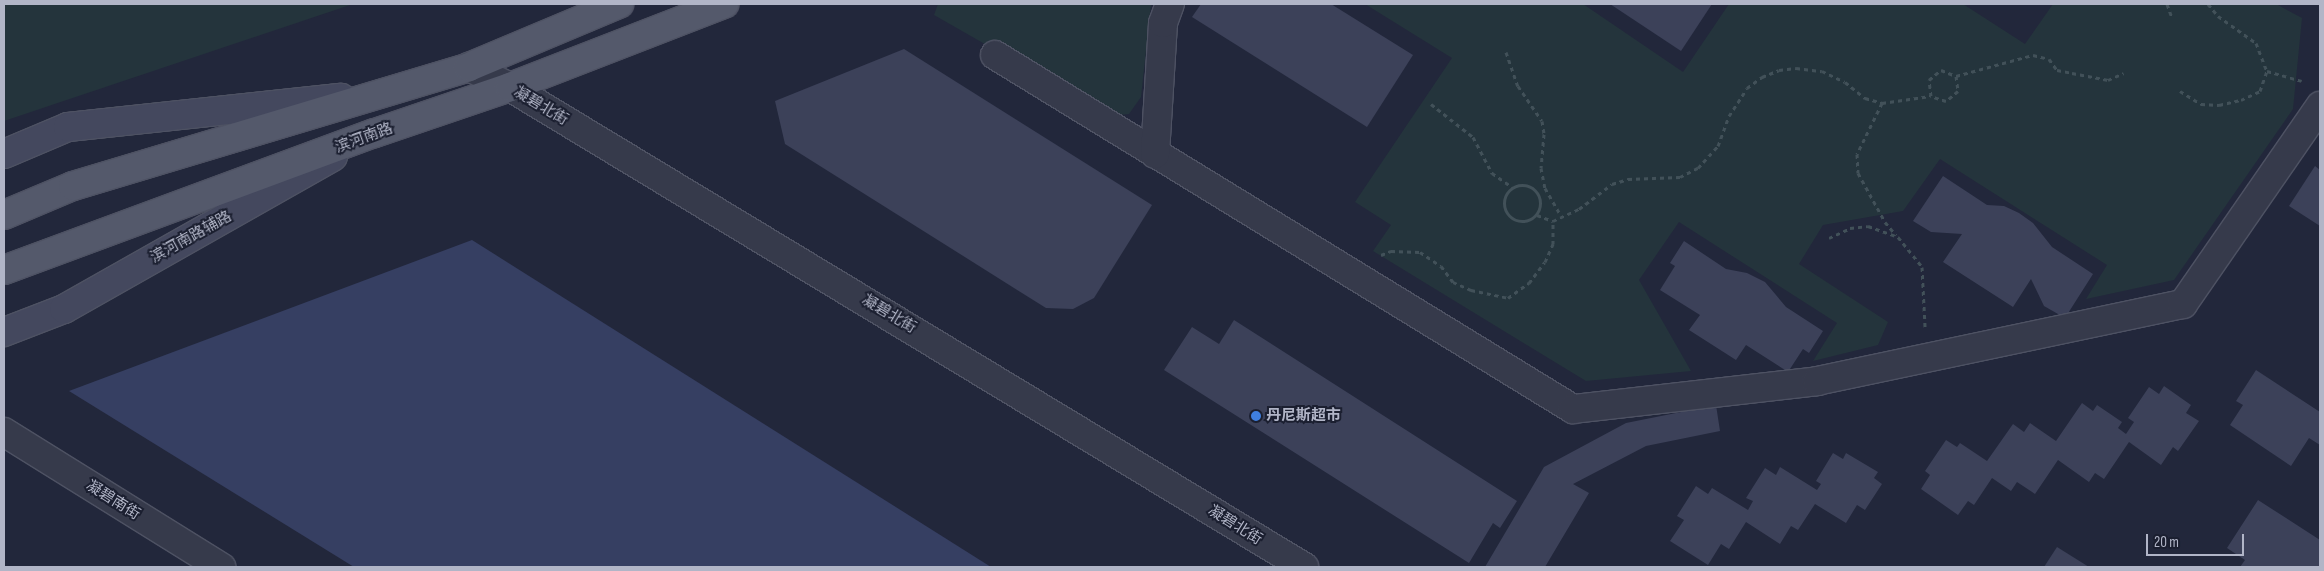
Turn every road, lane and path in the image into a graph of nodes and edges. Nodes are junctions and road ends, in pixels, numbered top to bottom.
1 (619, 4) edge
2 (724, 4) edge
3 (1170, 4) edge
4 (2167, 4) edge
5 (2208, 4) edge
6 (2172, 18) dead end
7 (1506, 52) dead end
8 (995, 56) dead end
9 (470, 67) junction
10 (2267, 71) junction
11 (2124, 73) dead end
12 (1956, 76) junction
13 (510, 88) junction
14 (2180, 91) dead end
15 (387, 93) junction
16 (2316, 95) edge
17 (1931, 96) junction
18 (1882, 103) junction
19 (1431, 104) dead end
20 (375, 133) junction
21 (4, 154) edge
22 (1156, 154) junction
23 (1512, 188) junction
24 (4, 215) edge
25 (1536, 215) junction
26 (1562, 218) junction
27 (1553, 222) junction
28 (1898, 237) junction
29 (1829, 238) dead end
30 (1342, 268) junction
31 (4, 270) edge
32 (4, 332) edge
33 (1927, 358) junction
34 (4, 432) edge
35 (222, 567) edge
36 (1304, 567) edge

1 - 9 main road
2 - 13 main road, 滨河南路
3 - 22 street
4 - 6 path
5 - 10 path
7 - 26 path
8 - 22 street
9 - 13 street, 凝碧北街
9 - 15 main road
10 - 14 path
10 - 16 path
11 - 12 path
12 - 17 path
12 - 17 path
13 - 20 main road, 滨河南路
13 - 36 street, 凝碧北街
15 - 21 main road
15 - 24 main road
16 - 33 street
17 - 18 path
18 - 26 path
18 - 28 path
19 - 23 path
20 - 31 main road, 滨河南路
20 - 32 main road, 滨河南路辅路
22 - 30 street
23 - 25 path
23 - 25 path
25 - 27 path
26 - 27 path
27 - 30 path
28 - 29 path
28 - 33 path
30 - 33 street
34 - 35 street, 凝碧南街

